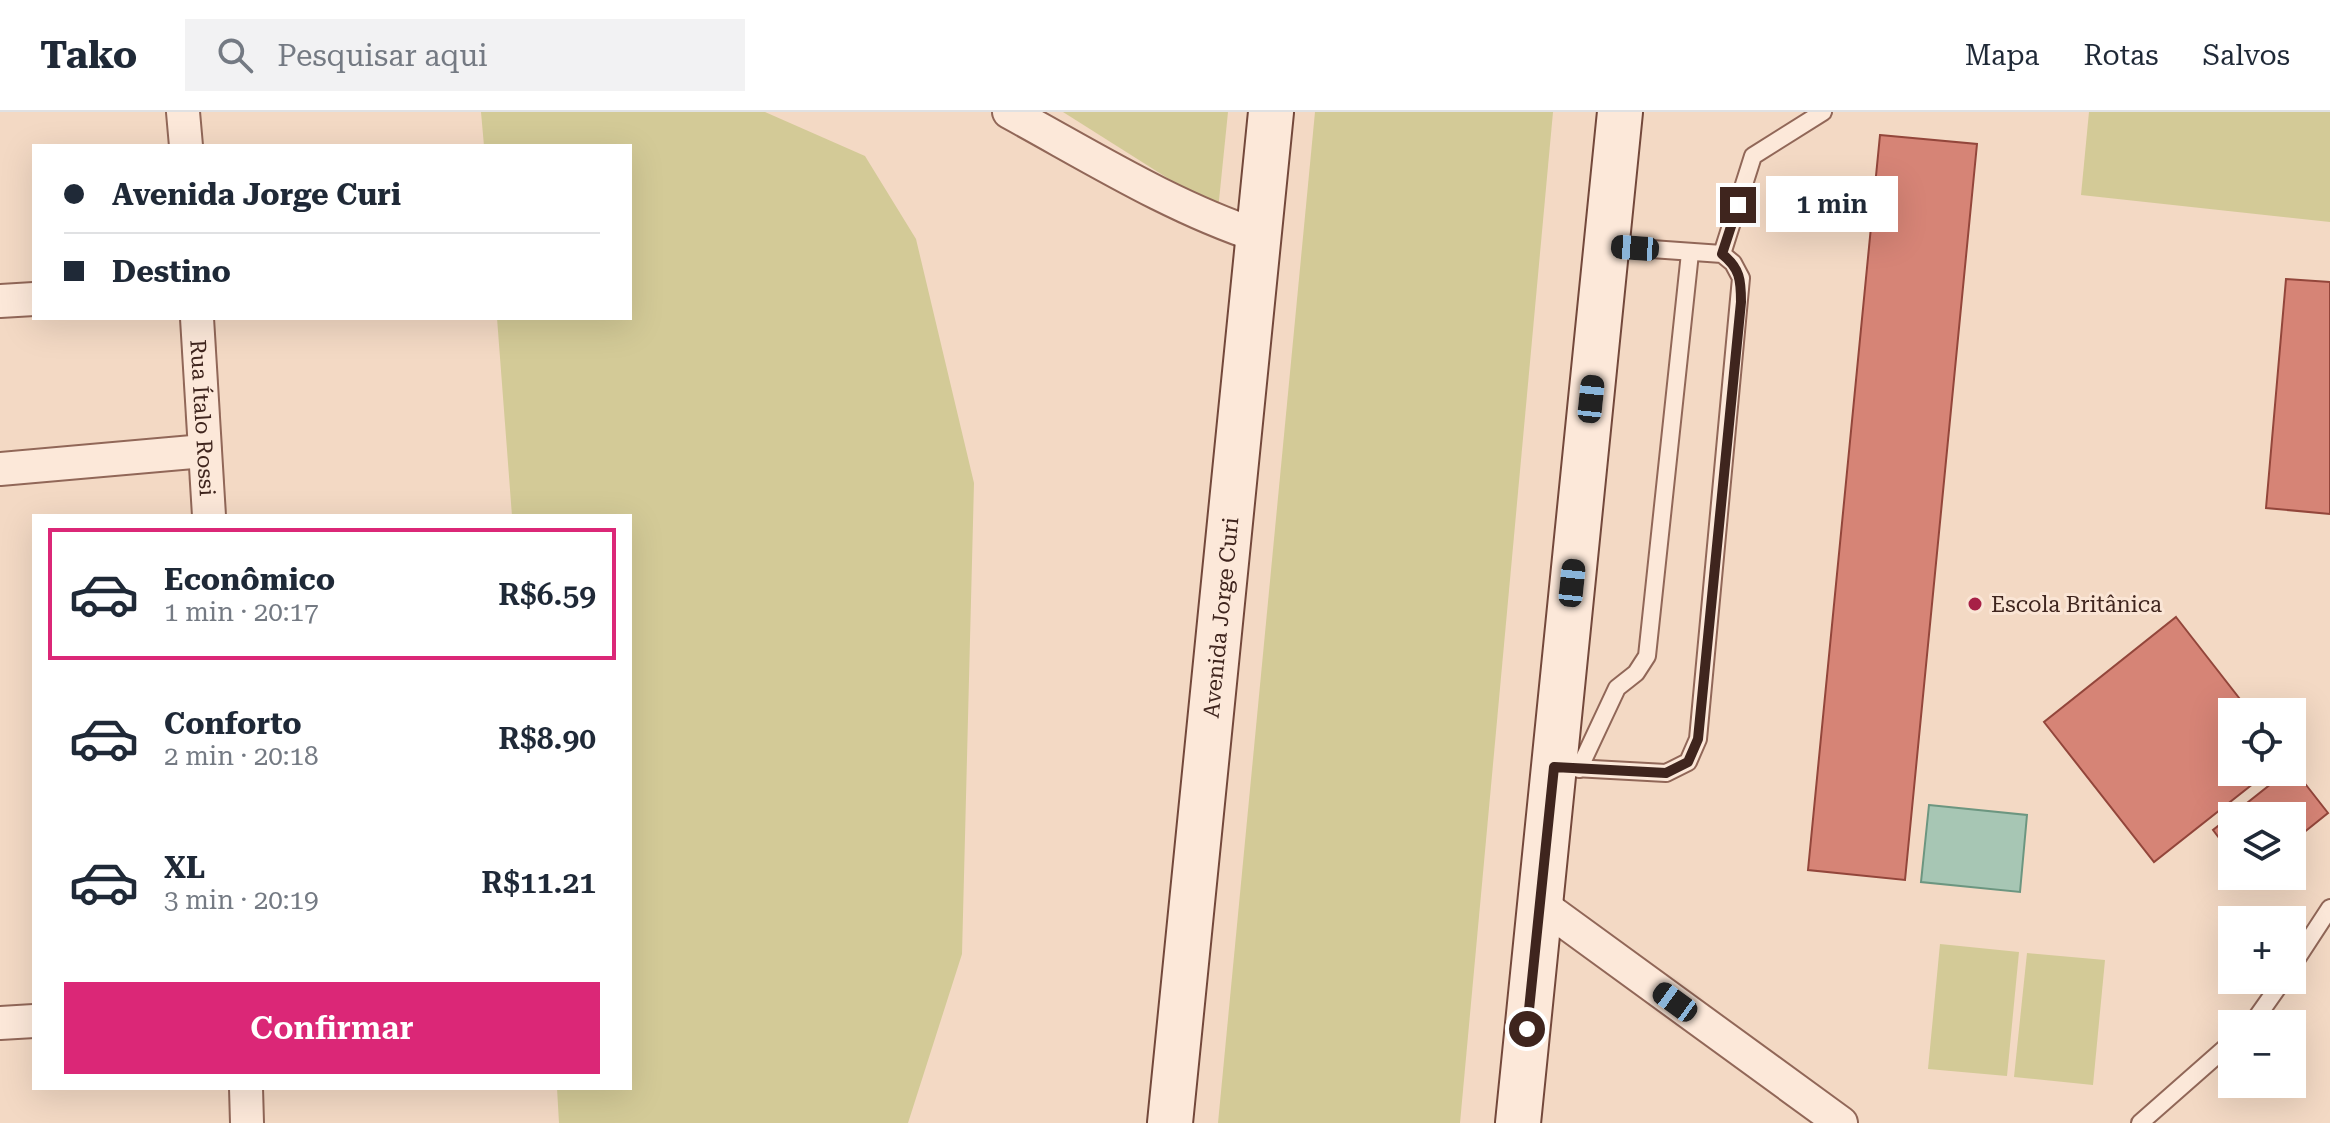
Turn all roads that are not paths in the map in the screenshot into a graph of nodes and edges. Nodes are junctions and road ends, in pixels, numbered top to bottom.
1 (183, 112) edge
2 (1009, 112) edge
3 (1271, 112) edge
4 (1620, 112) edge
5 (1823, 112) edge
6 (186, 144) edge
7 (1259, 236) junction
8 (1606, 246) junction
9 (1690, 253) junction
10 (1722, 254) junction
11 (32, 299) edge
12 (0, 301) edge
13 (197, 320) edge
14 (204, 451) junction
15 (0, 469) edge
16 (209, 514) edge
17 (1566, 768) junction
18 (1539, 903) junction
19 (2330, 908) edge
20 (2306, 945) edge
21 (32, 1021) edge
22 (0, 1023) edge
23 (2218, 1054) edge
24 (246, 1090) edge
25 (247, 1123) edge
26 (1170, 1123) edge
27 (1518, 1123) edge
28 (1841, 1123) edge
29 (2140, 1123) edge

1 - 6 street
2 - 7 street
3 - 7 street, Avenida Jorge Curi
4 - 8 street
5 - 10 lane
7 - 26 street, Avenida Jorge Curi
8 - 9 lane
8 - 17 street
9 - 10 lane
9 - 17 lane
10 - 17 lane
11 - 12 street
13 - 14 street, Rua Ítalo Rossi
14 - 15 street
14 - 16 street, Rua Ítalo Rossi
17 - 18 street
18 - 27 street
18 - 28 street
19 - 20 lane
21 - 22 street
23 - 29 lane
24 - 25 street

